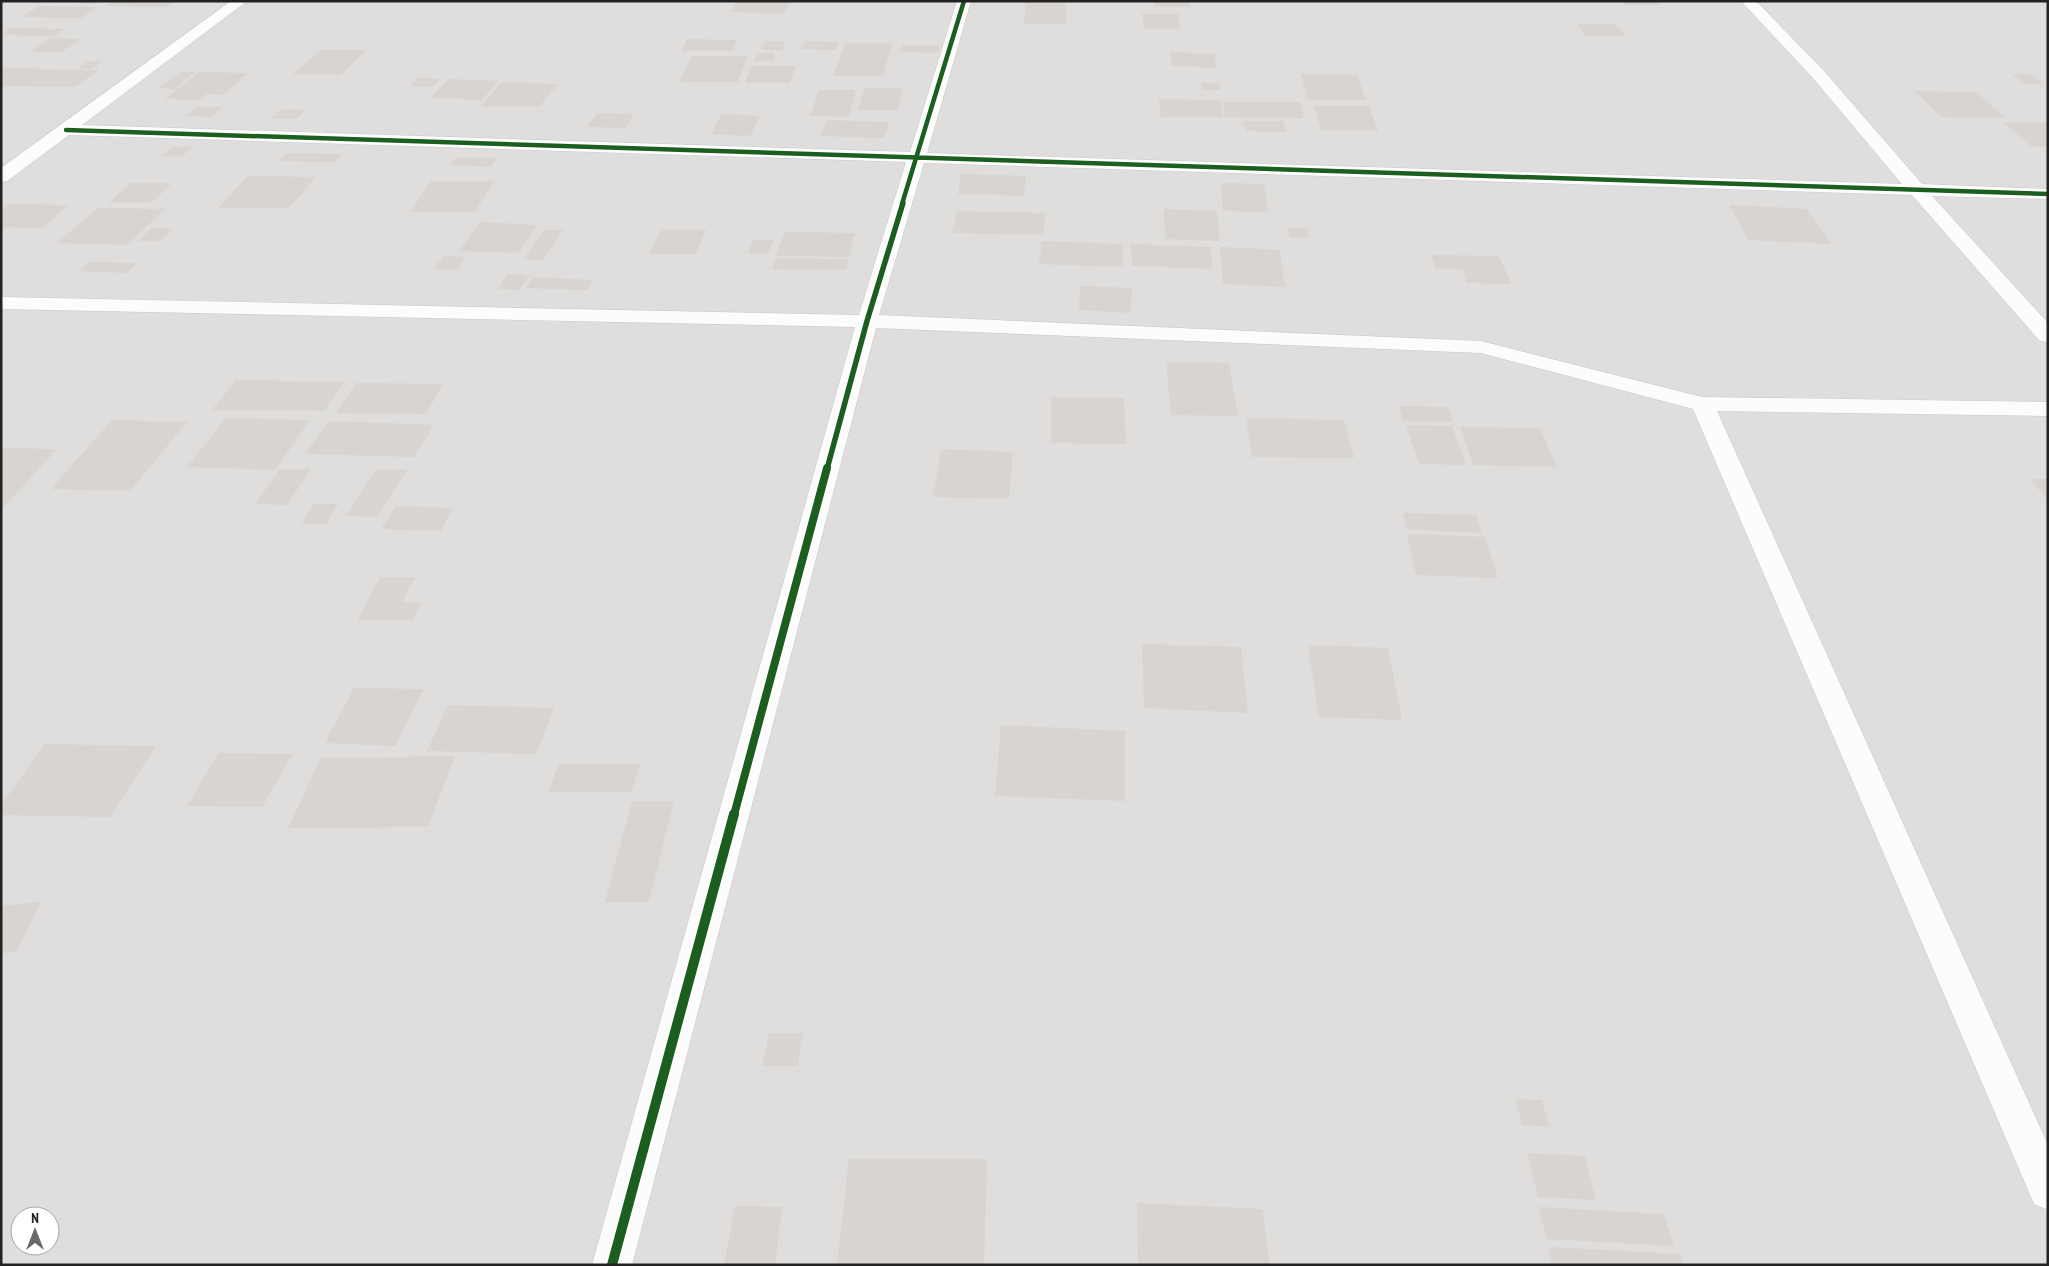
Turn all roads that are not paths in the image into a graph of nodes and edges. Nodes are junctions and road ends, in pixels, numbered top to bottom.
1 (240, 1) edge
2 (964, 1) edge
3 (1748, 1) edge
4 (66, 130) junction
5 (918, 157) junction
6 (1, 177) edge
7 (1917, 190) junction
8 (2048, 194) edge
9 (1, 303) edge
10 (868, 321) junction
11 (2048, 336) edge
12 (1702, 404) junction
13 (2048, 409) edge
14 (2048, 1190) edge
15 (612, 1265) edge

1 - 4 street
2 - 5 street
3 - 7 street
4 - 5 street
4 - 6 street
5 - 7 street
5 - 10 street
7 - 8 street
7 - 11 street
9 - 10 street
10 - 12 street
10 - 15 street
12 - 13 street
12 - 14 street

